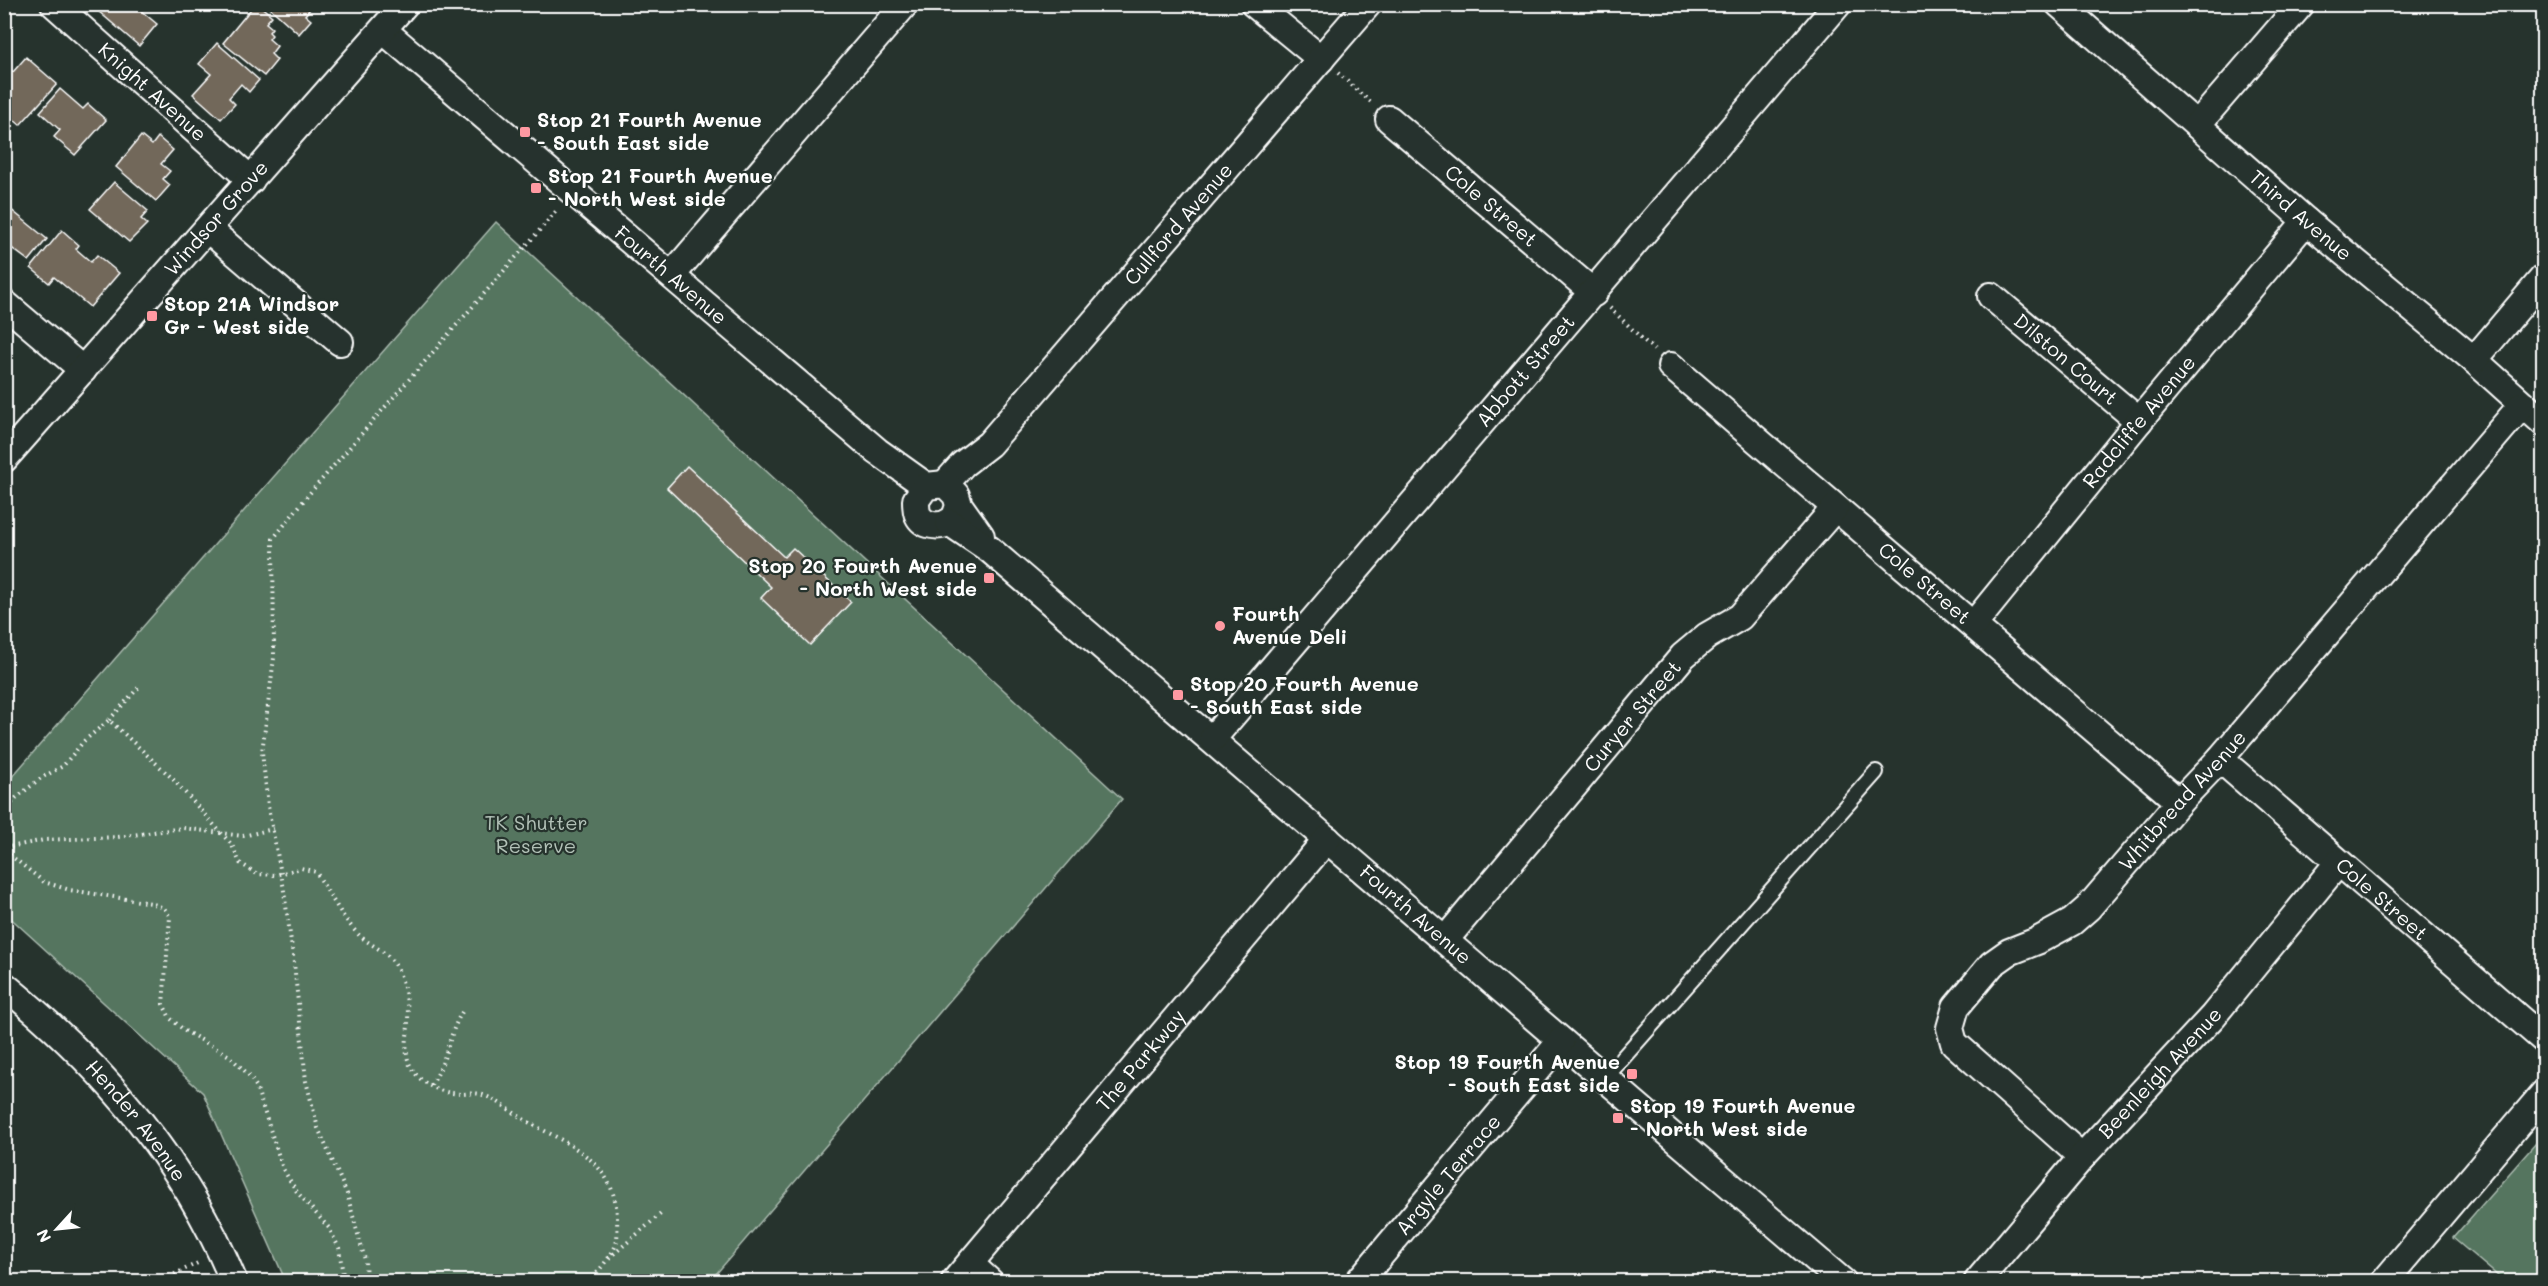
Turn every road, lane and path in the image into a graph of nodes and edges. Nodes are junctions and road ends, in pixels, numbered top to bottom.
1 (54, 4) edge
2 (405, 4) edge
3 (905, 4) edge
4 (1254, 4) edge
5 (1368, 4) edge
6 (1839, 4) edge
7 (2059, 4) edge
8 (2301, 4) edge
9 (383, 30) junction
10 (1321, 59) junction
11 (1389, 119) joint
12 (2197, 125) junction
13 (251, 180) junction
14 (574, 191) junction
15 (2306, 221) junction
16 (208, 229) junction
17 (672, 275) junction
18 (2544, 277) edge
19 (1594, 293) junction
20 (1991, 296) dead end
21 (4, 303) edge
22 (340, 342) dead end
23 (2474, 360) junction
24 (1671, 366) joint
25 (83, 370) junction
26 (2522, 405) junction
27 (2139, 421) junction
28 (2544, 423) edge
29 (4, 459) edge
30 (942, 499) junction
31 (1835, 508) junction
32 (1974, 624) junction
33 (139, 687) dead end
34 (109, 720) junction
35 (1213, 738) junction
36 (2220, 759) junction
37 (1876, 772) dead end
38 (2179, 802) junction
39 (4, 812) edge
40 (273, 829) junction
41 (222, 833) junction
42 (1327, 839) junction
43 (5, 847) edge
44 (2338, 863) junction
45 (281, 873) junction
46 (1445, 940) junction
47 (4, 985) edge
48 (462, 1012) dead end
49 (2544, 1040) edge
50 (1561, 1041) junction
51 (1604, 1078) junction
52 (431, 1085) junction
53 (2544, 1093) edge
54 (2082, 1157) junction
55 (663, 1212) dead end
56 (222, 1251) junction
57 (604, 1263) junction
58 (962, 1273) edge
59 (158, 1281) edge
60 (234, 1281) edge
61 (344, 1281) edge
62 (366, 1281) edge
63 (590, 1281) edge
64 (990, 1281) edge
65 (1358, 1281) edge
66 (1843, 1281) edge
67 (1977, 1281) edge
68 (2384, 1281) edge

1 - 13 street, Knight Avenue
2 - 9 street, Windsor Grove
3 - 17 street
4 - 10 street
5 - 10 street, Cullford Avenue
6 - 19 street, Abbott Street
7 - 12 street, Third Avenue
8 - 12 street
9 - 13 street, Windsor Grove
9 - 14 street, Fourth Avenue
10 - 11 path
10 - 30 street, Cullford Avenue
11 - 19 street, Cole Street
12 - 15 street, Third Avenue
13 - 16 street, Windsor Grove
14 - 17 street, Fourth Avenue
14 - 40 path
15 - 23 street, Third Avenue
15 - 27 street, Radcliffe Avenue
16 - 22 street
16 - 25 street, Windsor Grove
17 - 30 street, Fourth Avenue
18 - 23 street
19 - 24 path
19 - 35 street, Abbott Street
20 - 27 street, Dilston Court
21 - 25 street
23 - 26 street, Third Avenue
24 - 31 street, Cole Street
25 - 29 street, Windsor Grove
26 - 28 street, Third Avenue
26 - 36 street, Whitbread Avenue
27 - 32 street, Radcliffe Avenue
30 - 35 street, Fourth Avenue
31 - 32 street, Cole Street
31 - 46 street, Curyer Street
32 - 38 street, Cole Street
33 - 34 path
34 - 39 path
34 - 41 path
35 - 42 street, Fourth Avenue
36 - 38 street, Whitbread Avenue
36 - 44 street, Cole Street
37 - 51 lane
38 - 54 street, Whitbread Avenue
40 - 41 path
40 - 45 path
41 - 43 path
41 - 45 path
42 - 46 street, Fourth Avenue
42 - 58 street, The Parkway
43 - 61 path
44 - 49 street, Cole Street
44 - 54 street, Beenleigh Avenue
45 - 52 path
45 - 62 path
46 - 50 street, Fourth Avenue
47 - 56 street, Hender Avenue
48 - 52 path
50 - 51 street, Fourth Avenue
50 - 65 street, Argyle Terrace
51 - 66 street, Fourth Avenue
52 - 57 path
53 - 68 street
54 - 67 street, Beenleigh Avenue
55 - 57 path
56 - 59 path
56 - 60 street, Hender Avenue
57 - 63 path
58 - 64 street

